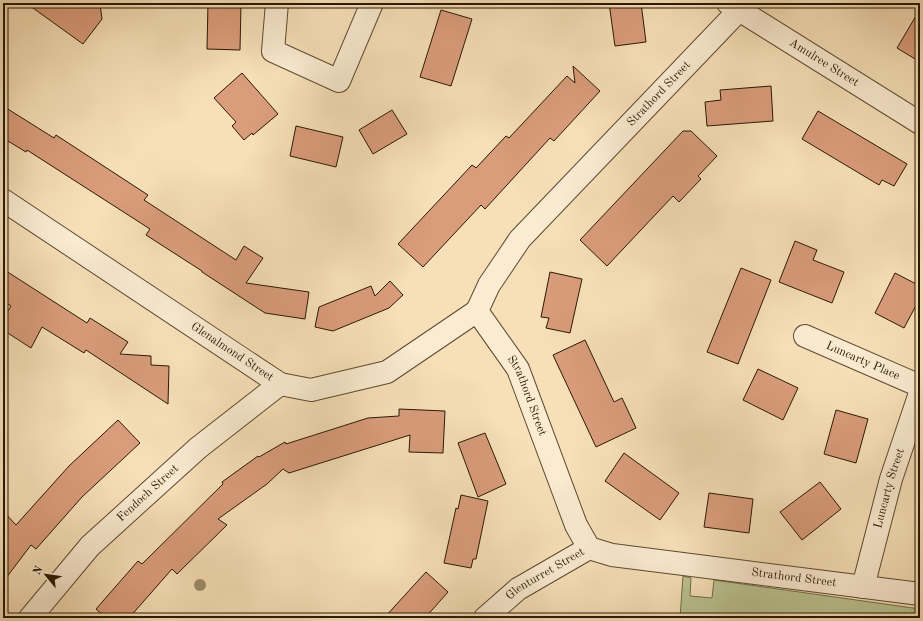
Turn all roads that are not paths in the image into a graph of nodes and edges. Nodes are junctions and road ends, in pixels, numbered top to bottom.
1 (277, 3) edge
2 (372, 3) edge
3 (738, 5) edge
4 (920, 123) edge
5 (3, 200) edge
6 (477, 311) junction
7 (805, 336) dead end
8 (280, 384) junction
9 (920, 386) edge
10 (920, 393) edge
11 (589, 548) junction
12 (863, 587) junction
13 (920, 594) edge
14 (30, 618) edge
15 (485, 618) edge

1 - 2 street
3 - 4 street, Amulree Street
3 - 6 street, Strathord Street
5 - 8 street, Glenalmond Street
6 - 8 street, Glenalmond Street
6 - 11 street, Strathord Street
7 - 9 street, Luncarty Place
8 - 14 street, Fendoch Street
10 - 12 street, Luncarty Street
11 - 12 street, Strathord Street
11 - 15 street, Glenturret Street
12 - 13 street, Strathord Street

